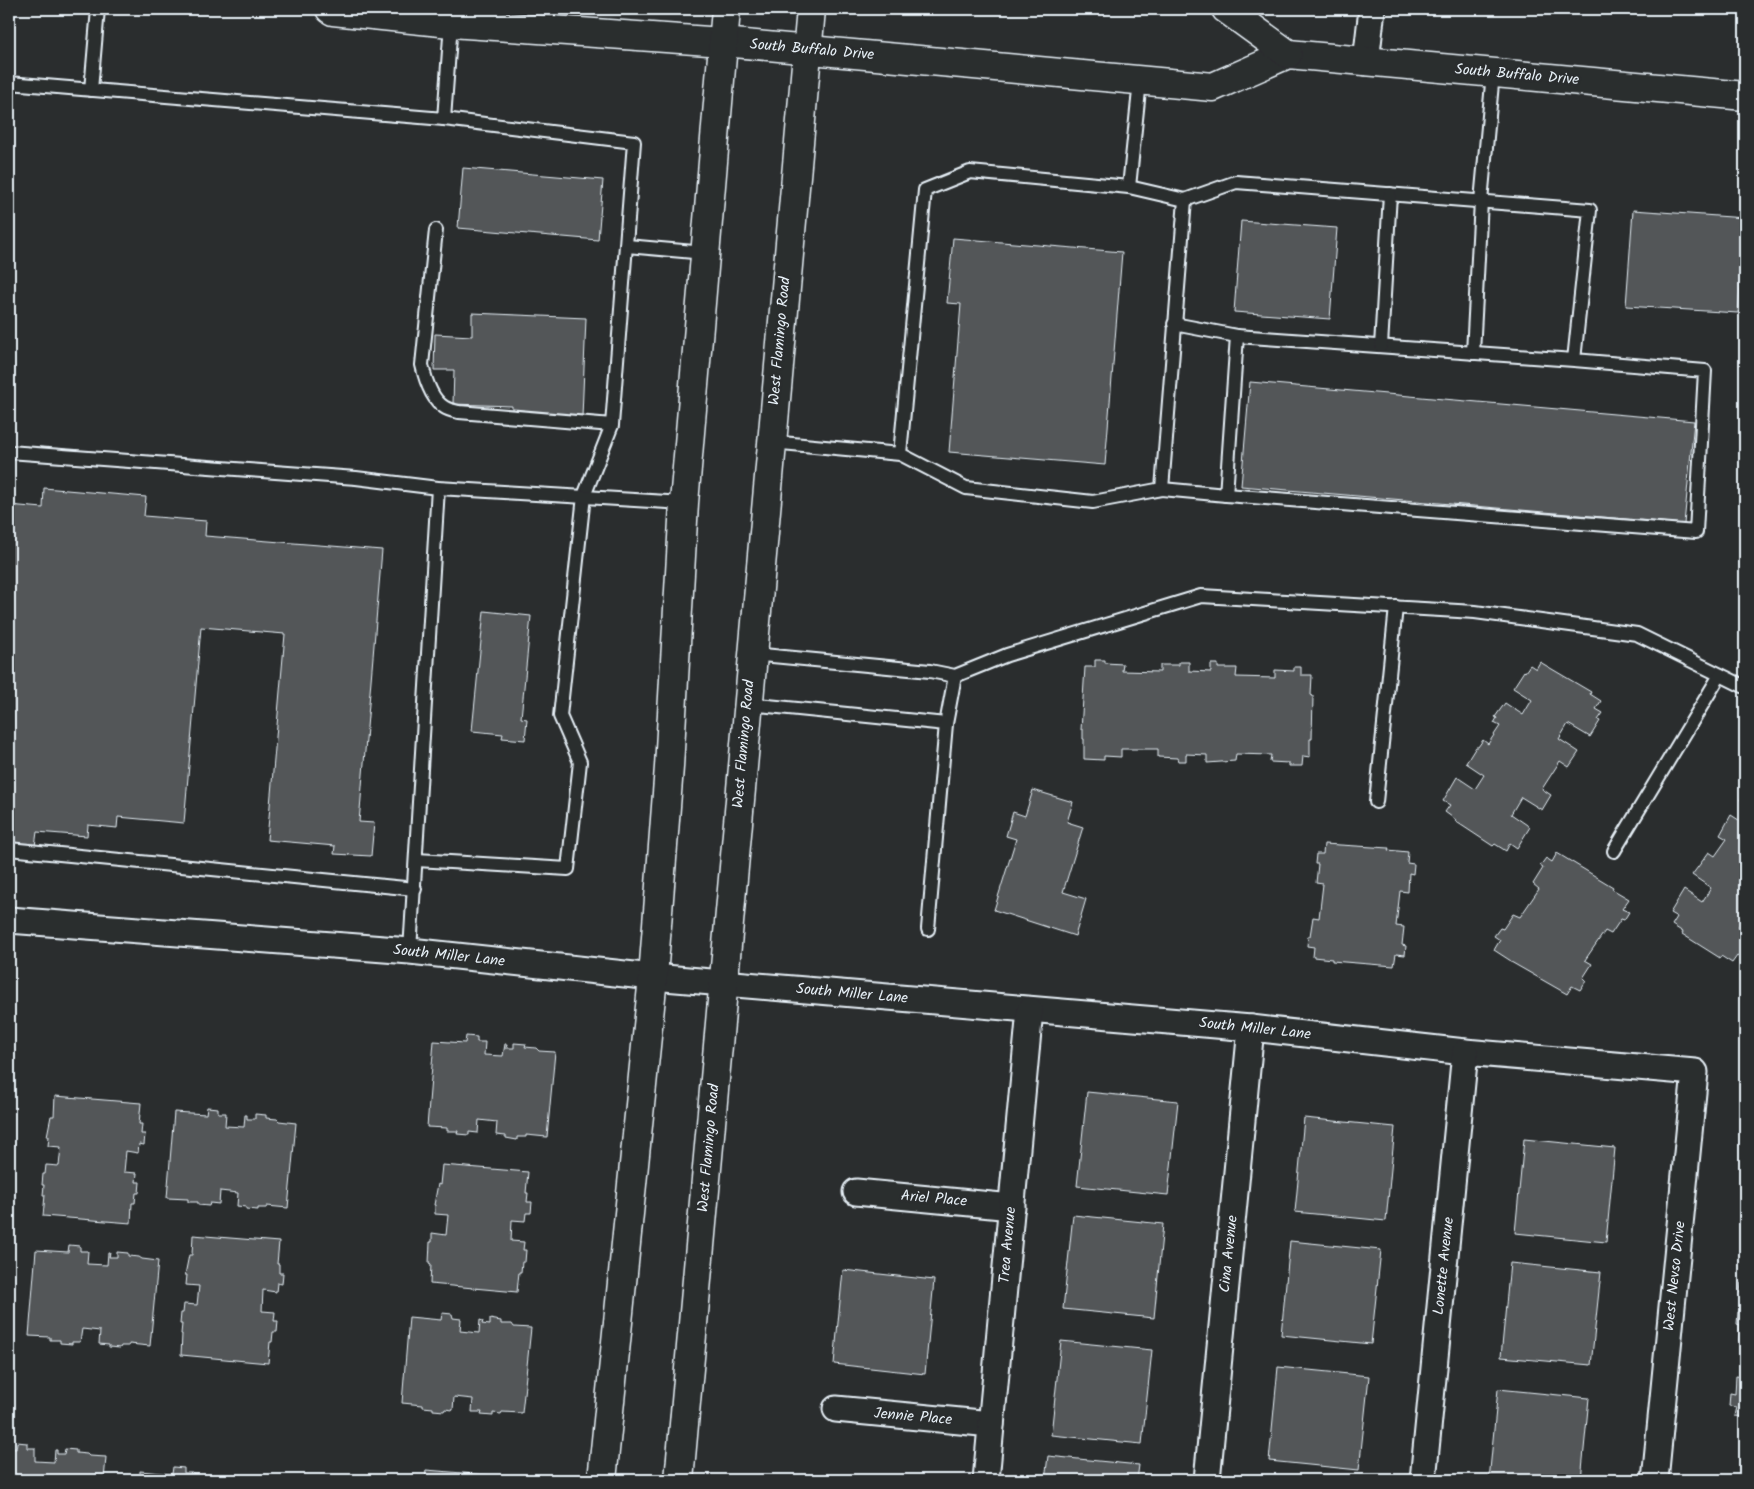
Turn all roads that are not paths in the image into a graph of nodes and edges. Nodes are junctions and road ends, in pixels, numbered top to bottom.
1 (98, 9) edge
2 (330, 9) edge
3 (726, 9) edge
4 (811, 9) edge
5 (1226, 9) edge
6 (1372, 9) edge
7 (451, 23) junction
8 (723, 42) junction
9 (807, 50) junction
10 (1288, 54) junction
11 (1366, 62) junction
12 (1492, 73) junction
13 (1140, 81) junction
14 (9, 83) edge
15 (91, 90) junction
16 (1745, 96) edge
17 (444, 119) junction
18 (1129, 187) junction
19 (1390, 194) junction
20 (1185, 200) junction
21 (1481, 201) junction
22 (436, 230) dead end
23 (627, 246) junction
24 (705, 253) junction
25 (1174, 324) junction
26 (1237, 336) junction
27 (1381, 346) junction
28 (1473, 353) junction
29 (1574, 360) junction
30 (612, 424) junction
31 (771, 442) junction
32 (9, 452) edge
33 (900, 454) junction
34 (438, 488) junction
35 (1162, 489) junction
36 (1226, 495) junction
37 (584, 496) junction
38 (684, 503) junction
39 (1396, 607) junction
40 (752, 654) junction
41 (1720, 675) junction
42 (955, 676) junction
43 (1745, 687) edge
44 (748, 704) junction
45 (946, 724) junction
46 (1376, 802) dead end
47 (9, 849) edge
48 (1614, 851) dead end
49 (417, 860) junction
50 (415, 889) junction
51 (9, 920) edge
52 (928, 929) dead end
53 (410, 951) junction
54 (653, 977) junction
55 (724, 984) junction
56 (1030, 1010) junction
57 (1252, 1028) junction
58 (1465, 1052) junction
59 (1695, 1072) joint
60 (856, 1192) dead end
61 (1012, 1207) junction
62 (836, 1409) dead end
63 (991, 1424) junction
64 (602, 1480) edge
65 (679, 1480) edge
66 (986, 1480) edge
67 (1207, 1480) edge
68 (1423, 1480) edge
69 (1654, 1480) edge

1 - 15 lane
2 - 7 main road, South Buffalo Drive
3 - 8 main road
4 - 9 main road, West Flamingo Road
5 - 10 main road
6 - 11 street
7 - 8 main road, South Buffalo Drive
7 - 17 lane
8 - 9 main road, South Buffalo Drive
8 - 24 main road
9 - 13 main road, South Buffalo Drive
9 - 31 main road, West Flamingo Road
10 - 11 main road, South Buffalo Drive
10 - 13 main road, South Buffalo Drive
11 - 12 main road, South Buffalo Drive
12 - 16 main road, South Buffalo Drive
12 - 21 lane
13 - 18 lane
14 - 15 lane
15 - 17 lane
17 - 23 lane
18 - 20 lane
18 - 33 lane
19 - 20 lane
19 - 21 lane
19 - 27 lane
20 - 25 lane
21 - 28 lane
21 - 29 lane
22 - 30 lane
23 - 24 lane
23 - 30 lane
24 - 38 main road
25 - 26 lane
25 - 35 lane
26 - 27 lane
26 - 36 lane
27 - 28 lane
28 - 29 lane
29 - 36 lane
30 - 37 lane
31 - 33 lane
31 - 40 main road, West Flamingo Road
32 - 34 lane
33 - 35 lane
34 - 37 lane
34 - 49 lane
35 - 36 lane
37 - 38 lane
37 - 49 lane
38 - 54 main road
39 - 41 lane
39 - 42 lane
39 - 46 lane
40 - 42 lane
40 - 44 main road, West Flamingo Road
41 - 43 lane
41 - 48 lane
42 - 45 lane
44 - 45 lane
44 - 55 main road, West Flamingo Road
45 - 52 lane
47 - 50 lane
49 - 50 lane
50 - 53 lane
51 - 53 street, South Miller Lane
53 - 54 street, South Miller Lane
54 - 55 street, South Miller Lane
54 - 64 main road
55 - 56 street, South Miller Lane
55 - 65 main road, West Flamingo Road
56 - 57 street, South Miller Lane
56 - 61 street, Trea Avenue
57 - 58 street, South Miller Lane
57 - 67 street, Cina Avenue
58 - 59 street, South Miller Lane
58 - 68 street, Lonette Avenue
59 - 69 street, West Nevso Drive
60 - 61 street, Ariel Place
61 - 63 street, Trea Avenue
62 - 63 street, Jennie Place
63 - 66 street, Trea Avenue

